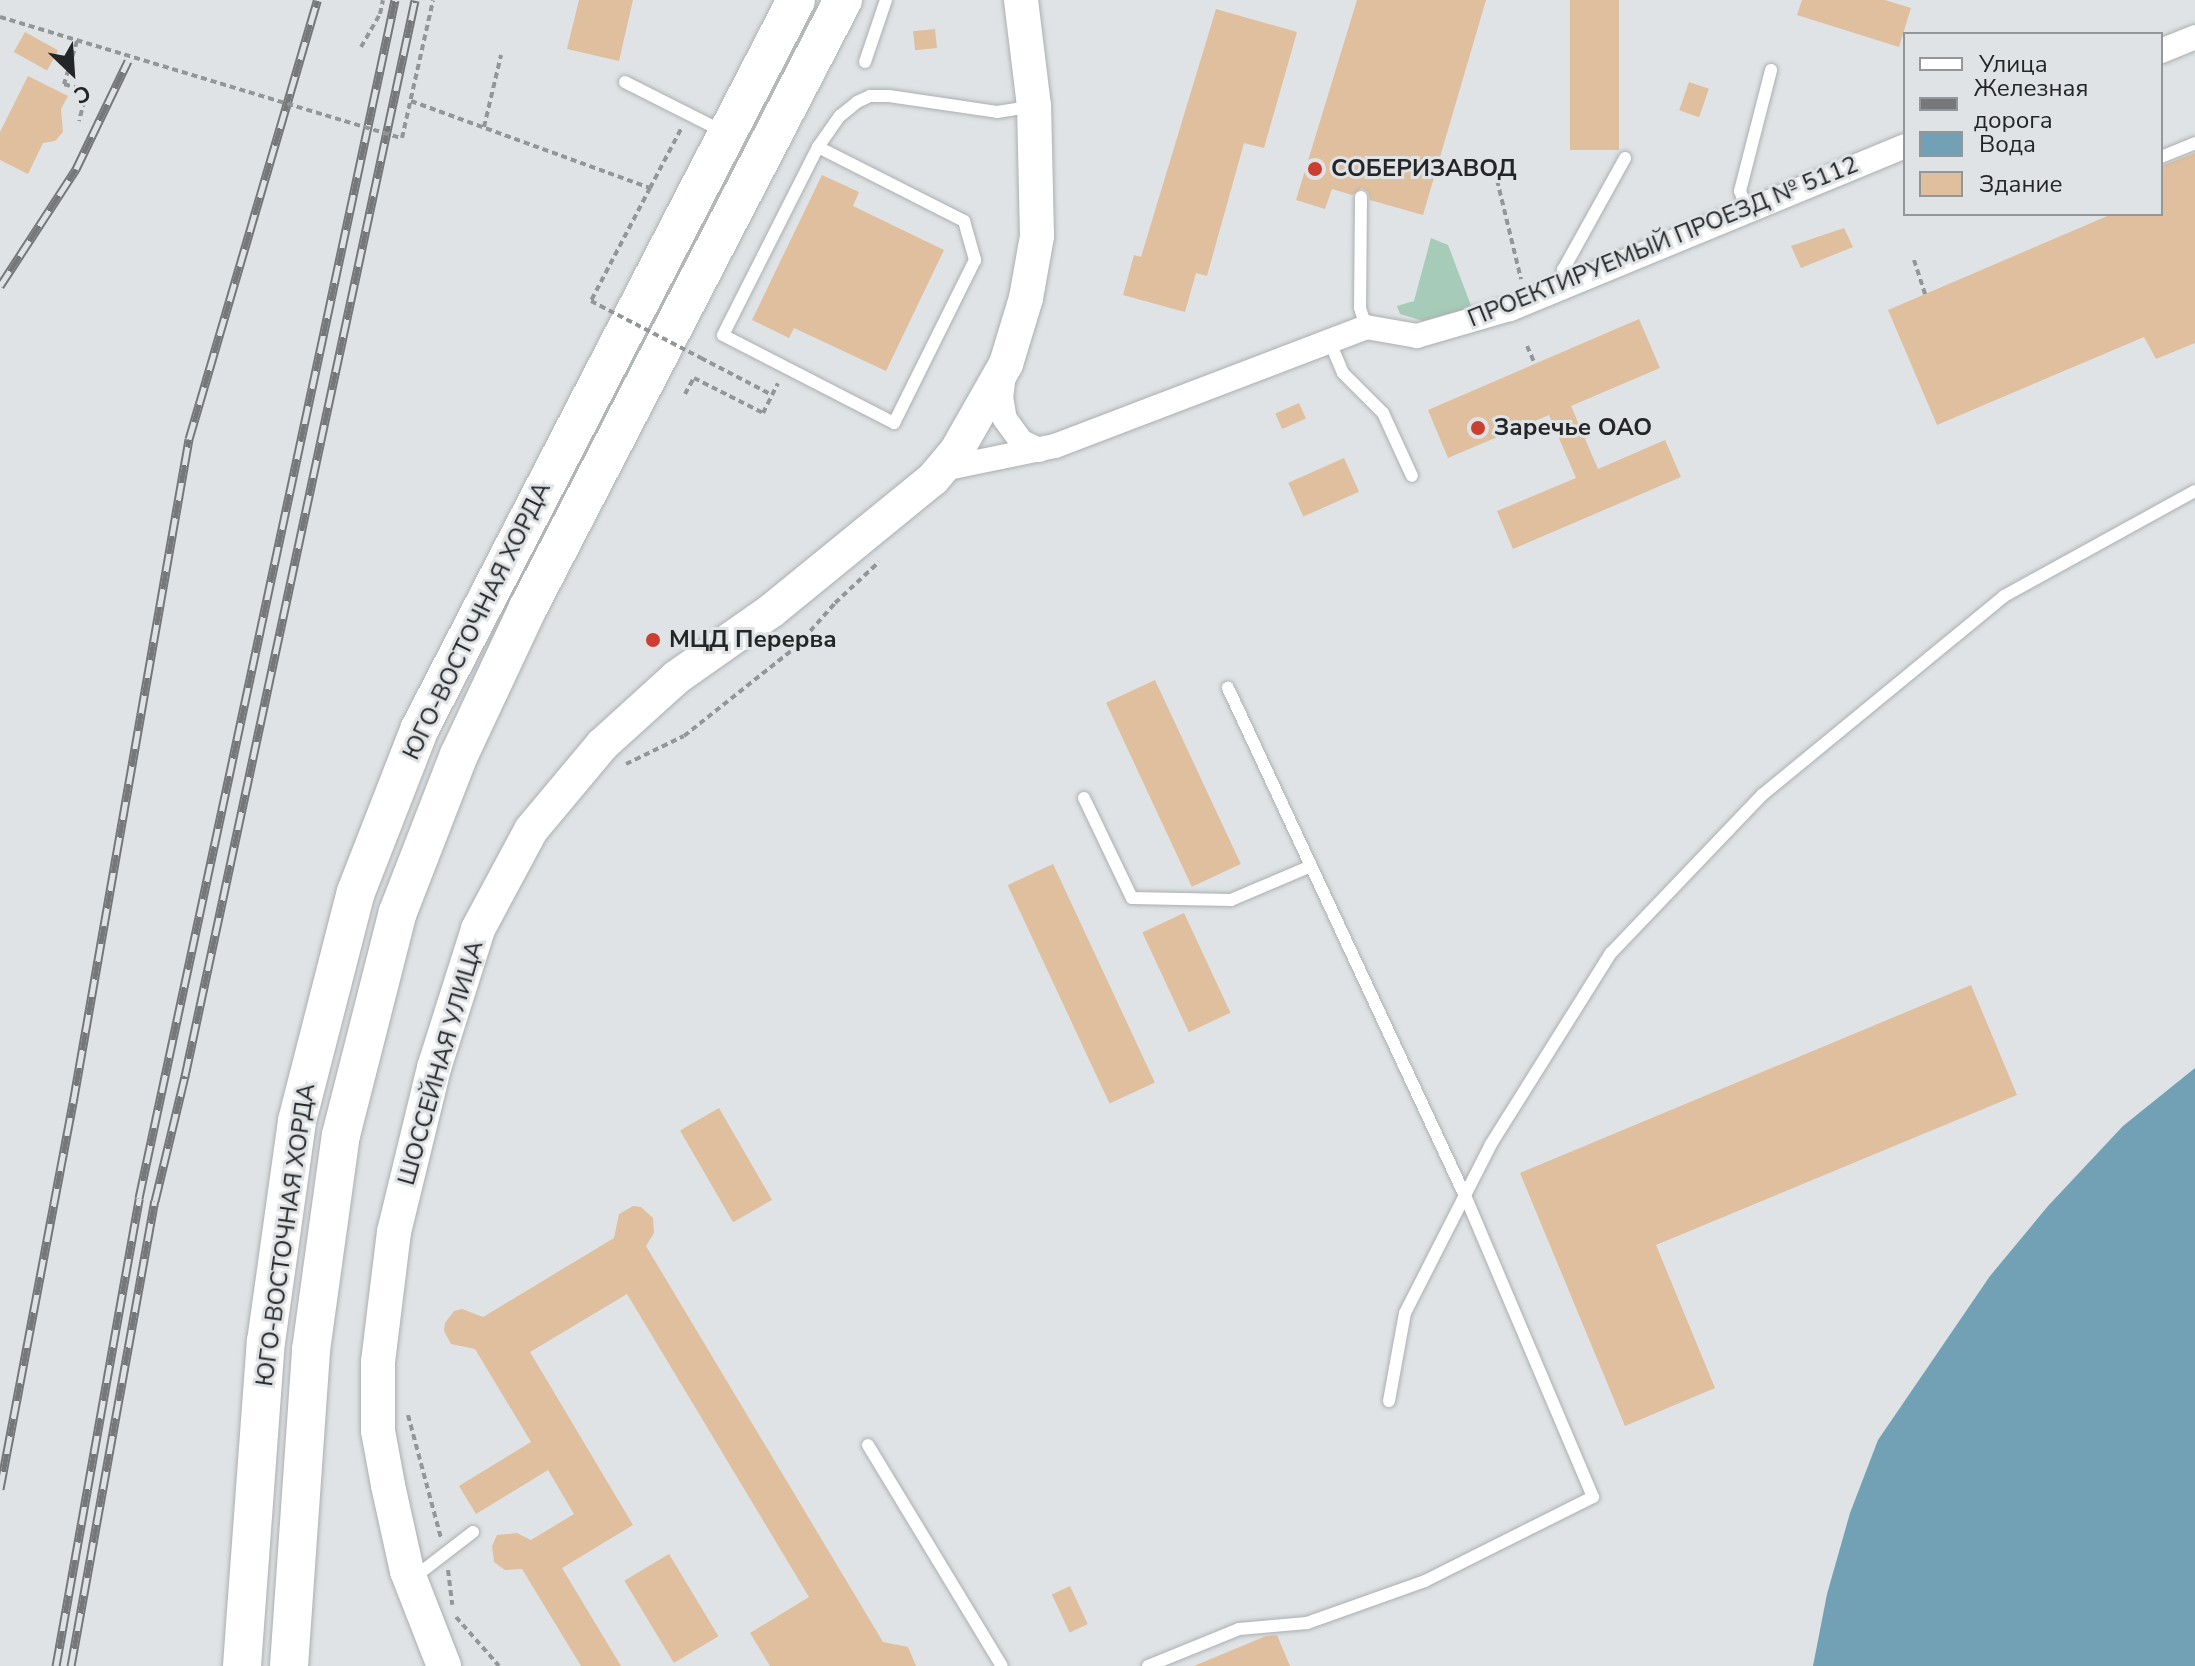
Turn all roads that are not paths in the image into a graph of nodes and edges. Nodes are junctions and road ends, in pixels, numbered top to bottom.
1 (793, 0) edge
2 (843, 0) edge
3 (886, 0) edge
4 (1021, 0) edge
5 (2195, 37) edge
6 (2163, 50) edge
7 (865, 62) dead end
8 (1771, 70) dead end
9 (625, 82) dead end
10 (1034, 106) junction
11 (726, 133) junction
12 (2195, 143) edge
13 (818, 147) junction
14 (1903, 147) edge
15 (2163, 156) edge
16 (1625, 158) dead end
17 (1361, 197) dead end
18 (1747, 210) junction
19 (1567, 285) junction
20 (1366, 327) junction
21 (1329, 340) junction
22 (1006, 364) junction
23 (1039, 450) junction
24 (943, 469) junction
25 (1412, 476) dead end
26 (2195, 491) edge
27 (1228, 688) dead end
28 (1084, 798) dead end
29 (1311, 866) junction
30 (1465, 1196) junction
31 (1389, 1401) dead end
32 (868, 1445) dead end
33 (473, 1532) dead end
34 (410, 1580) junction
35 (242, 1666) edge
36 (289, 1666) edge
37 (444, 1666) edge
38 (1002, 1666) edge
39 (1148, 1666) edge

1 - 11 main road, ЮГО-ВОСТОЧНАЯ ХОРДА
2 - 36 main road, ЮГО-ВОСТОЧНАЯ ХОРДА
3 - 7 lane
4 - 10 main road, ШОССЕЙНАЯ УЛИЦА
5 - 6 street
8 - 18 lane
9 - 11 lane
10 - 13 lane
10 - 22 main road, ШОССЕЙНАЯ УЛИЦА
11 - 35 main road, ЮГО-ВОСТОЧНАЯ ХОРДА
12 - 15 lane
13 - 13 lane
14 - 18 street, ПРОЕКТИРУЕМЫЙ ПРОЕЗД № 5112
16 - 19 lane
17 - 20 lane
18 - 19 street, ПРОЕКТИРУЕМЫЙ ПРОЕЗД № 5112
19 - 20 street, ПРОЕКТИРУЕМЫЙ ПРОЕЗД № 5112
20 - 21 street, ПРОЕКТИРУЕМЫЙ ПРОЕЗД № 5112
21 - 23 street, ПРОЕКТИРУЕМЫЙ ПРОЕЗД № 5112
21 - 25 lane
22 - 23 street
22 - 24 main road, ШОССЕЙНАЯ УЛИЦА
23 - 24 street, ПРОЕКТИРУЕМЫЙ ПРОЕЗД № 5112
24 - 34 main road, ШОССЕЙНАЯ УЛИЦА
26 - 30 lane
27 - 29 lane
28 - 29 lane
29 - 30 lane
30 - 31 lane
30 - 39 lane
32 - 38 lane
33 - 34 lane
34 - 37 main road, ШОССЕЙНАЯ УЛИЦА

